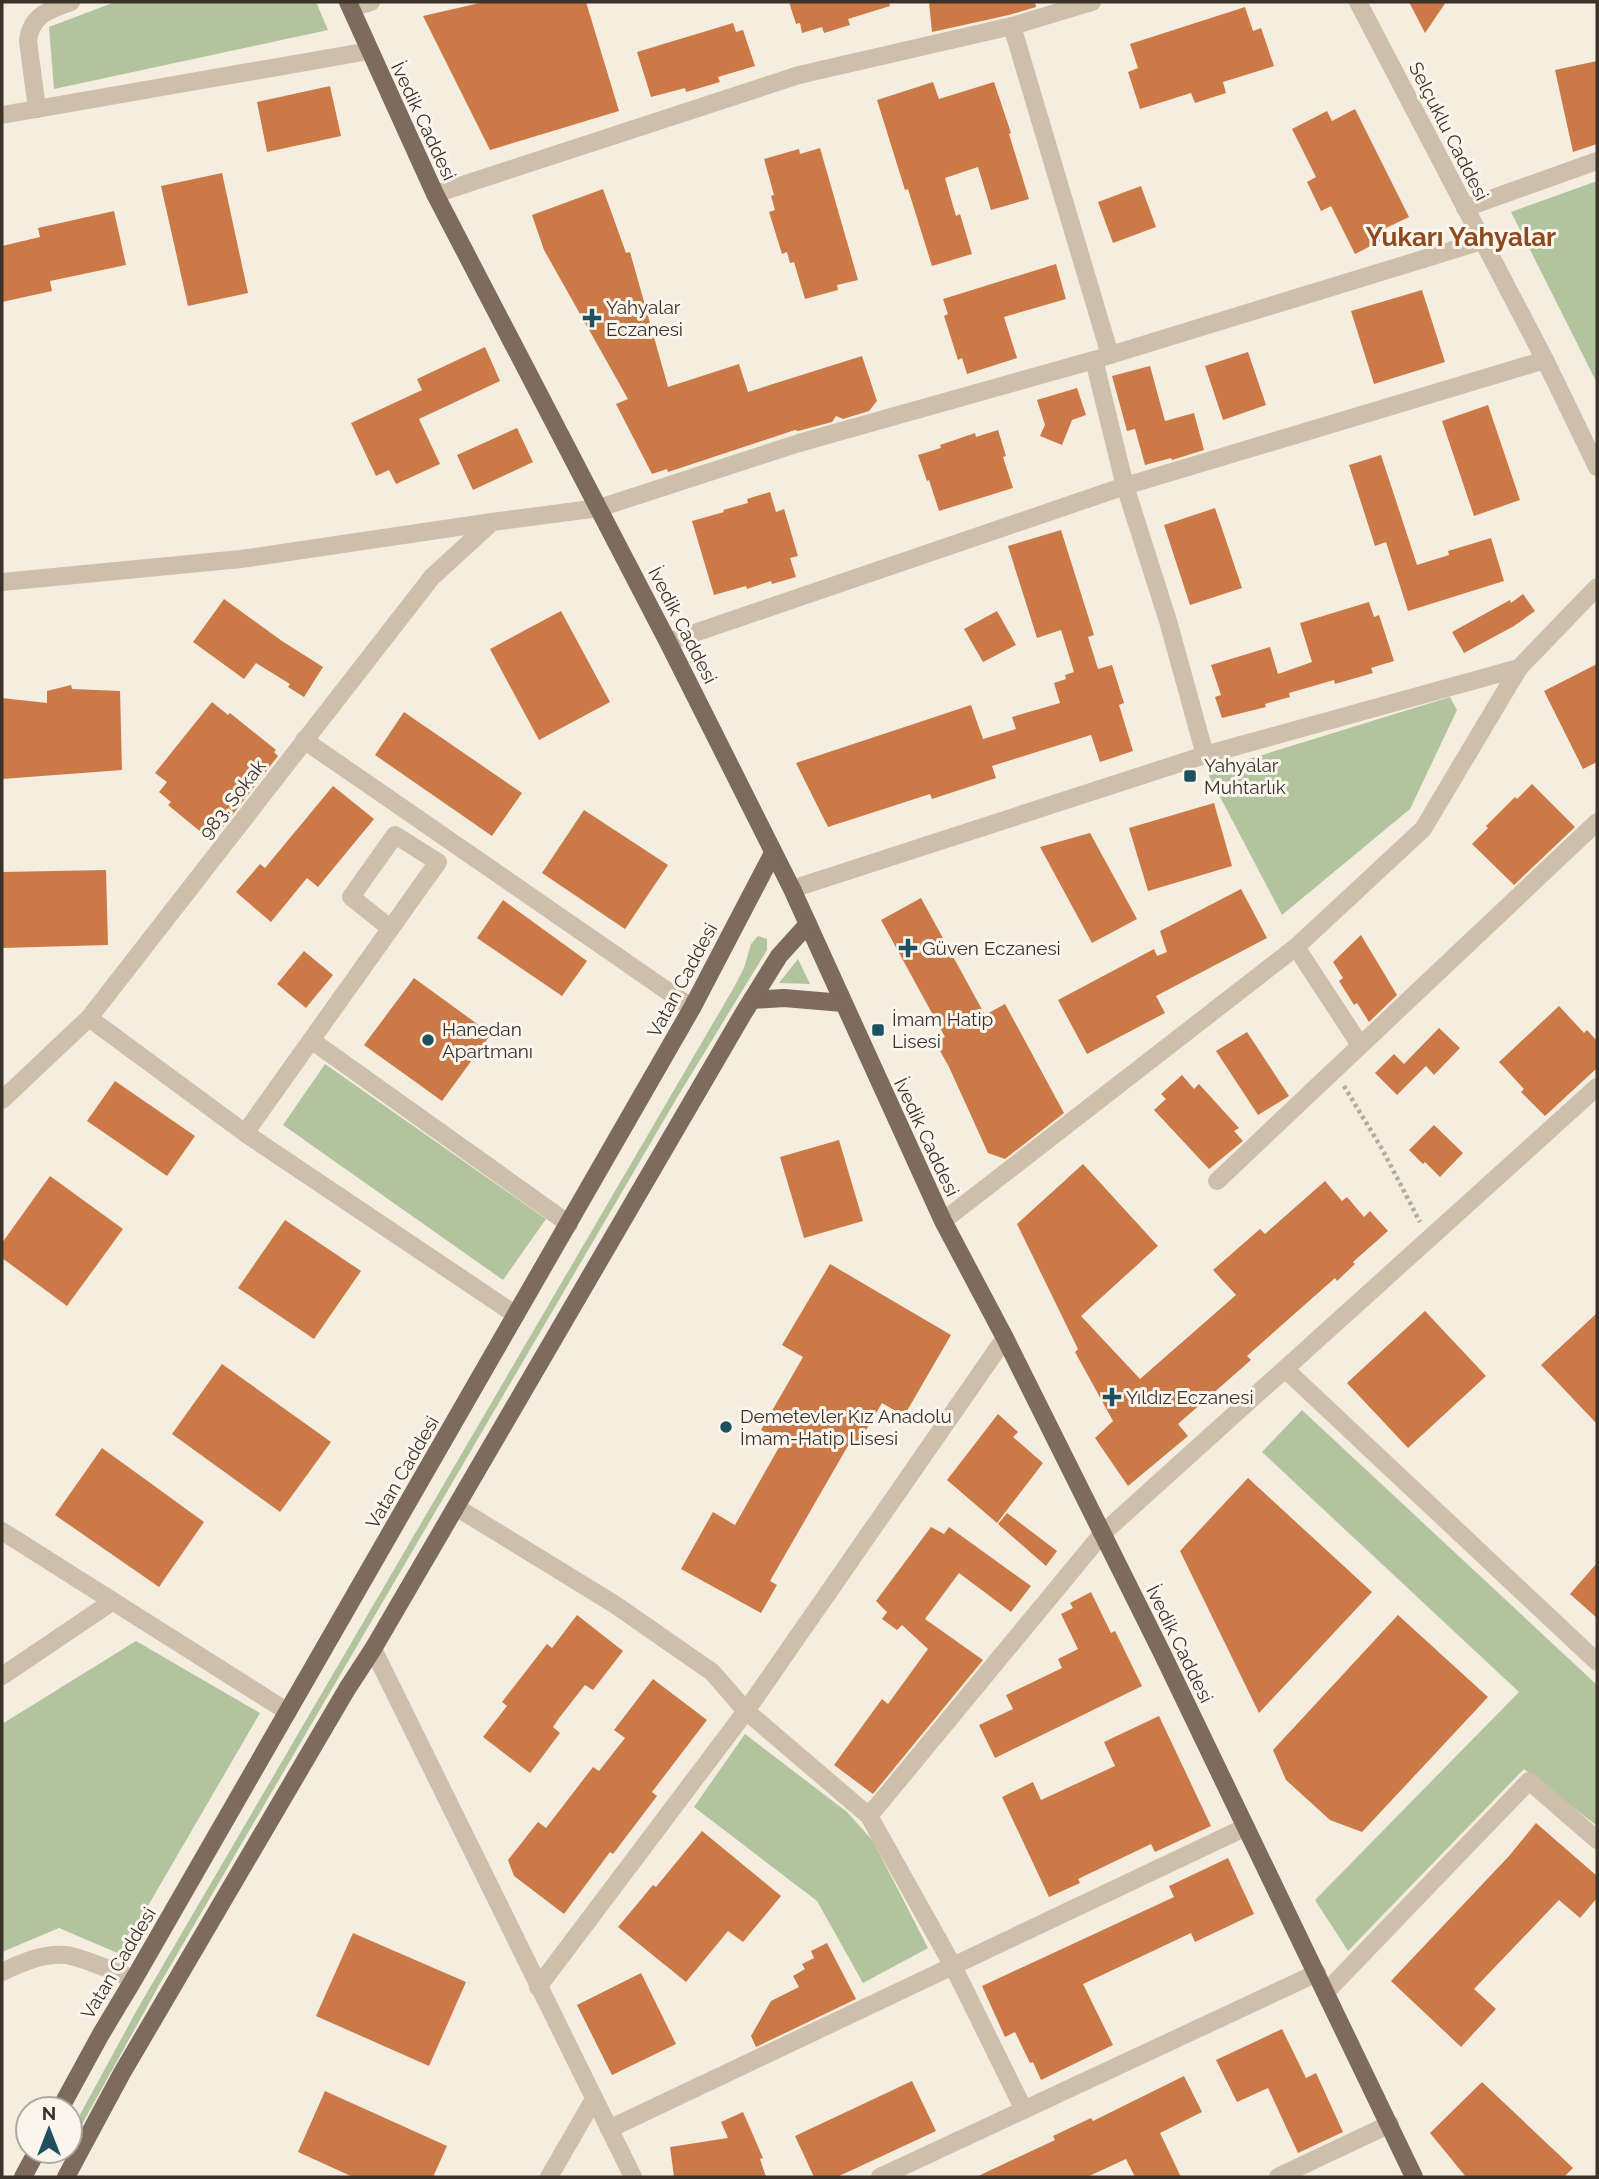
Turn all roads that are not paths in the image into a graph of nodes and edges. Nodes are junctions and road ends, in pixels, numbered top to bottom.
1 (71, 2) edge
2 (371, 2) edge
3 (1092, 2) edge
4 (1359, 2) edge
5 (349, 5) edge
6 (1063, 6) edge
7 (1012, 26) junction
8 (369, 51) junction
9 (37, 109) junction
10 (2, 114) edge
11 (1597, 161) edge
12 (435, 194) junction
13 (1465, 208) junction
14 (1482, 241) junction
15 (1102, 358) junction
16 (1545, 360) junction
17 (1597, 467) edge
18 (1125, 486) junction
19 (599, 508) junction
20 (492, 522) junction
21 (2, 582) edge
22 (1597, 586) edge
23 (668, 642) junction
24 (1519, 668) junction
25 (304, 740) junction
26 (1205, 755) junction
27 (1597, 822) edge
28 (773, 853) junction
29 (792, 889) junction
30 (808, 924) junction
31 (390, 928) junction
32 (1296, 947) junction
33 (752, 1000) junction
34 (843, 1003) junction
35 (692, 1008) junction
36 (89, 1018) junction
37 (311, 1040) junction
38 (1360, 1045) junction
39 (1597, 1087) edge
40 (2, 1100) edge
41 (245, 1133) junction
42 (1217, 1181) dead end
43 (943, 1221) junction
44 (569, 1224) junction
45 (516, 1315) junction
46 (1005, 1338) junction
47 (1285, 1369) junction
48 (456, 1507) junction
49 (2, 1531) edge
50 (1102, 1534) junction
51 (113, 1601) junction
52 (373, 1650) junction
53 (1597, 1662) edge
54 (2, 1676) edge
55 (746, 1711) junction
56 (288, 1712) junction
57 (869, 1816) junction
58 (1246, 1827) junction
59 (1597, 1840) edge
60 (953, 1966) junction
61 (2, 1972) edge
62 (1317, 1973) junction
63 (134, 1979) junction
64 (538, 1987) junction
65 (1326, 1992) junction
66 (68, 2095) edge
67 (594, 2099) junction
68 (1024, 2110) junction
69 (1390, 2124) junction
70 (609, 2129) junction
71 (66, 2177) edge
72 (549, 2177) edge
73 (633, 2177) edge
74 (880, 2177) edge
75 (1278, 2177) edge
76 (1414, 2177) edge

1 - 9 street
2 - 5 street
3 - 6 street
4 - 13 street, Selçuklu Caddesi
5 - 8 main road, İvedik Caddesi
6 - 7 street
7 - 12 street
7 - 15 street
8 - 9 street
8 - 12 main road, İvedik Caddesi
9 - 10 street
11 - 13 street
12 - 19 main road, İvedik Caddesi
13 - 14 street, Selçuklu Caddesi
14 - 15 street
14 - 16 street, Selçuklu Caddesi
15 - 18 street
15 - 19 street
16 - 17 street, Selçuklu Caddesi
16 - 18 street
18 - 23 street
18 - 26 street
19 - 20 street
19 - 23 main road, İvedik Caddesi
20 - 21 street
20 - 25 street, 983. Sokak
22 - 24 street
23 - 28 main road, İvedik Caddesi
24 - 26 street
24 - 32 street
25 - 35 street
25 - 36 street, 983. Sokak
26 - 29 street
27 - 38 street
28 - 29 main road, İvedik Caddesi
28 - 35 main road, Vatan Caddesi
29 - 30 main road, İvedik Caddesi
30 - 33 main road
30 - 34 main road, İvedik Caddesi
31 - 31 street
31 - 37 street
32 - 38 street
32 - 43 street
33 - 34 main road
33 - 48 main road
34 - 43 main road, İvedik Caddesi
35 - 44 main road, Vatan Caddesi
36 - 40 street, 983. Sokak
36 - 41 street
37 - 41 street
37 - 44 street
38 - 42 street
39 - 47 street
41 - 45 street
43 - 46 main road, İvedik Caddesi
44 - 45 main road, Vatan Caddesi
45 - 56 main road, Vatan Caddesi
46 - 50 main road, İvedik Caddesi
46 - 55 street
47 - 50 street
47 - 53 street
48 - 52 main road
48 - 55 street
49 - 51 street
50 - 57 street
50 - 58 main road, İvedik Caddesi
51 - 54 street
51 - 56 street
52 - 64 street
52 - 71 main road
55 - 57 street
55 - 64 street
56 - 63 main road, Vatan Caddesi
57 - 60 street
58 - 60 street
58 - 62 main road, İvedik Caddesi
59 - 65 street
60 - 68 street
60 - 70 street
61 - 63 street
62 - 65 main road, İvedik Caddesi
62 - 68 street
63 - 66 main road, Vatan Caddesi
64 - 67 street
65 - 69 main road, İvedik Caddesi
67 - 70 street
67 - 72 street
68 - 74 street
69 - 75 street
69 - 76 main road, İvedik Caddesi
70 - 73 street

